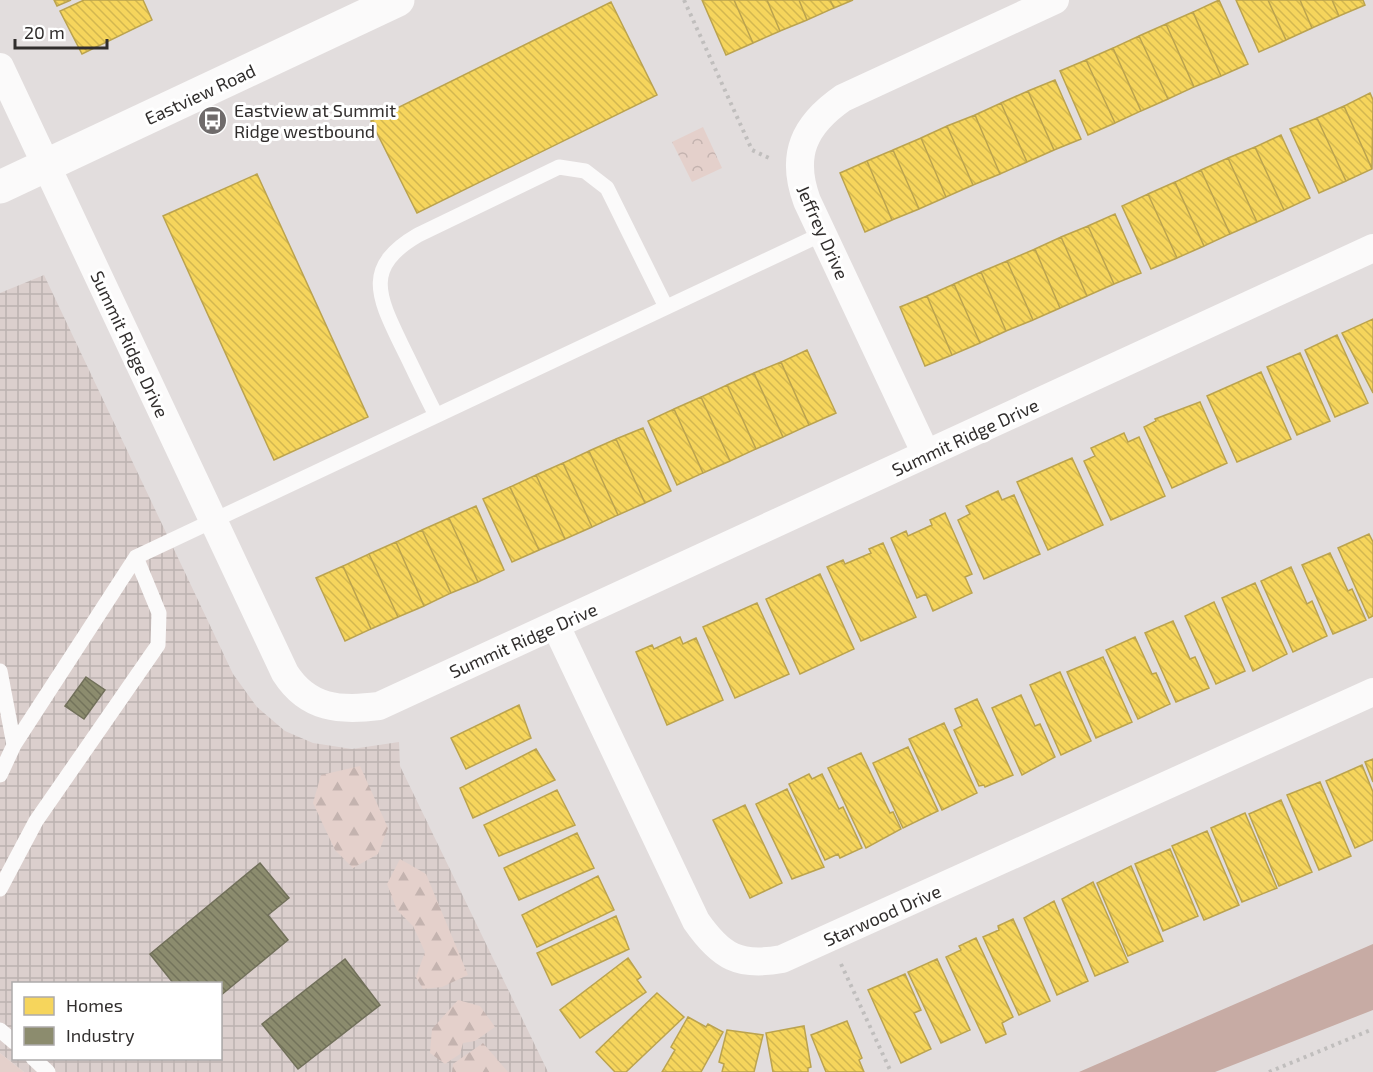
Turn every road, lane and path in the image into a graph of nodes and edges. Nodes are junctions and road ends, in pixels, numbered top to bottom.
1 (399, 0) edge
2 (684, 0) edge
3 (1055, 0) edge
4 (0, 67) edge
5 (769, 158) dead end
6 (46, 167) junction
7 (0, 187) edge
8 (822, 234) junction
9 (1373, 248) edge
10 (666, 308) junction
11 (436, 415) junction
12 (926, 454) junction
13 (213, 520) junction
14 (136, 557) junction
15 (556, 626) junction
16 (0, 671) edge
17 (1373, 692) edge
18 (14, 745) junction
19 (0, 775) edge
20 (0, 889) edge
21 (831, 938) junction
22 (1373, 1029) edge
23 (0, 1030) edge
24 (12, 1040) edge
25 (34, 1060) edge
26 (48, 1072) edge
27 (891, 1072) edge
28 (1269, 1072) edge

1 - 6 street, Eastview Road
2 - 5 path
3 - 8 street, Jeffrey Drive
4 - 6 street, Summit Ridge Drive
6 - 7 street, Eastview Road
6 - 13 street, Summit Ridge Drive
8 - 10 lane
8 - 12 street, Jeffrey Drive
9 - 12 street, Summit Ridge Drive
10 - 11 lane
10 - 11 lane
11 - 13 lane
12 - 15 street, Summit Ridge Drive
13 - 14 lane
13 - 15 street, Summit Ridge Drive
14 - 18 lane
14 - 20 lane
15 - 21 street, Starwood Drive
16 - 18 lane
17 - 21 street, Starwood Drive
18 - 19 lane
21 - 27 path
22 - 28 path
23 - 24 lane
25 - 26 lane

